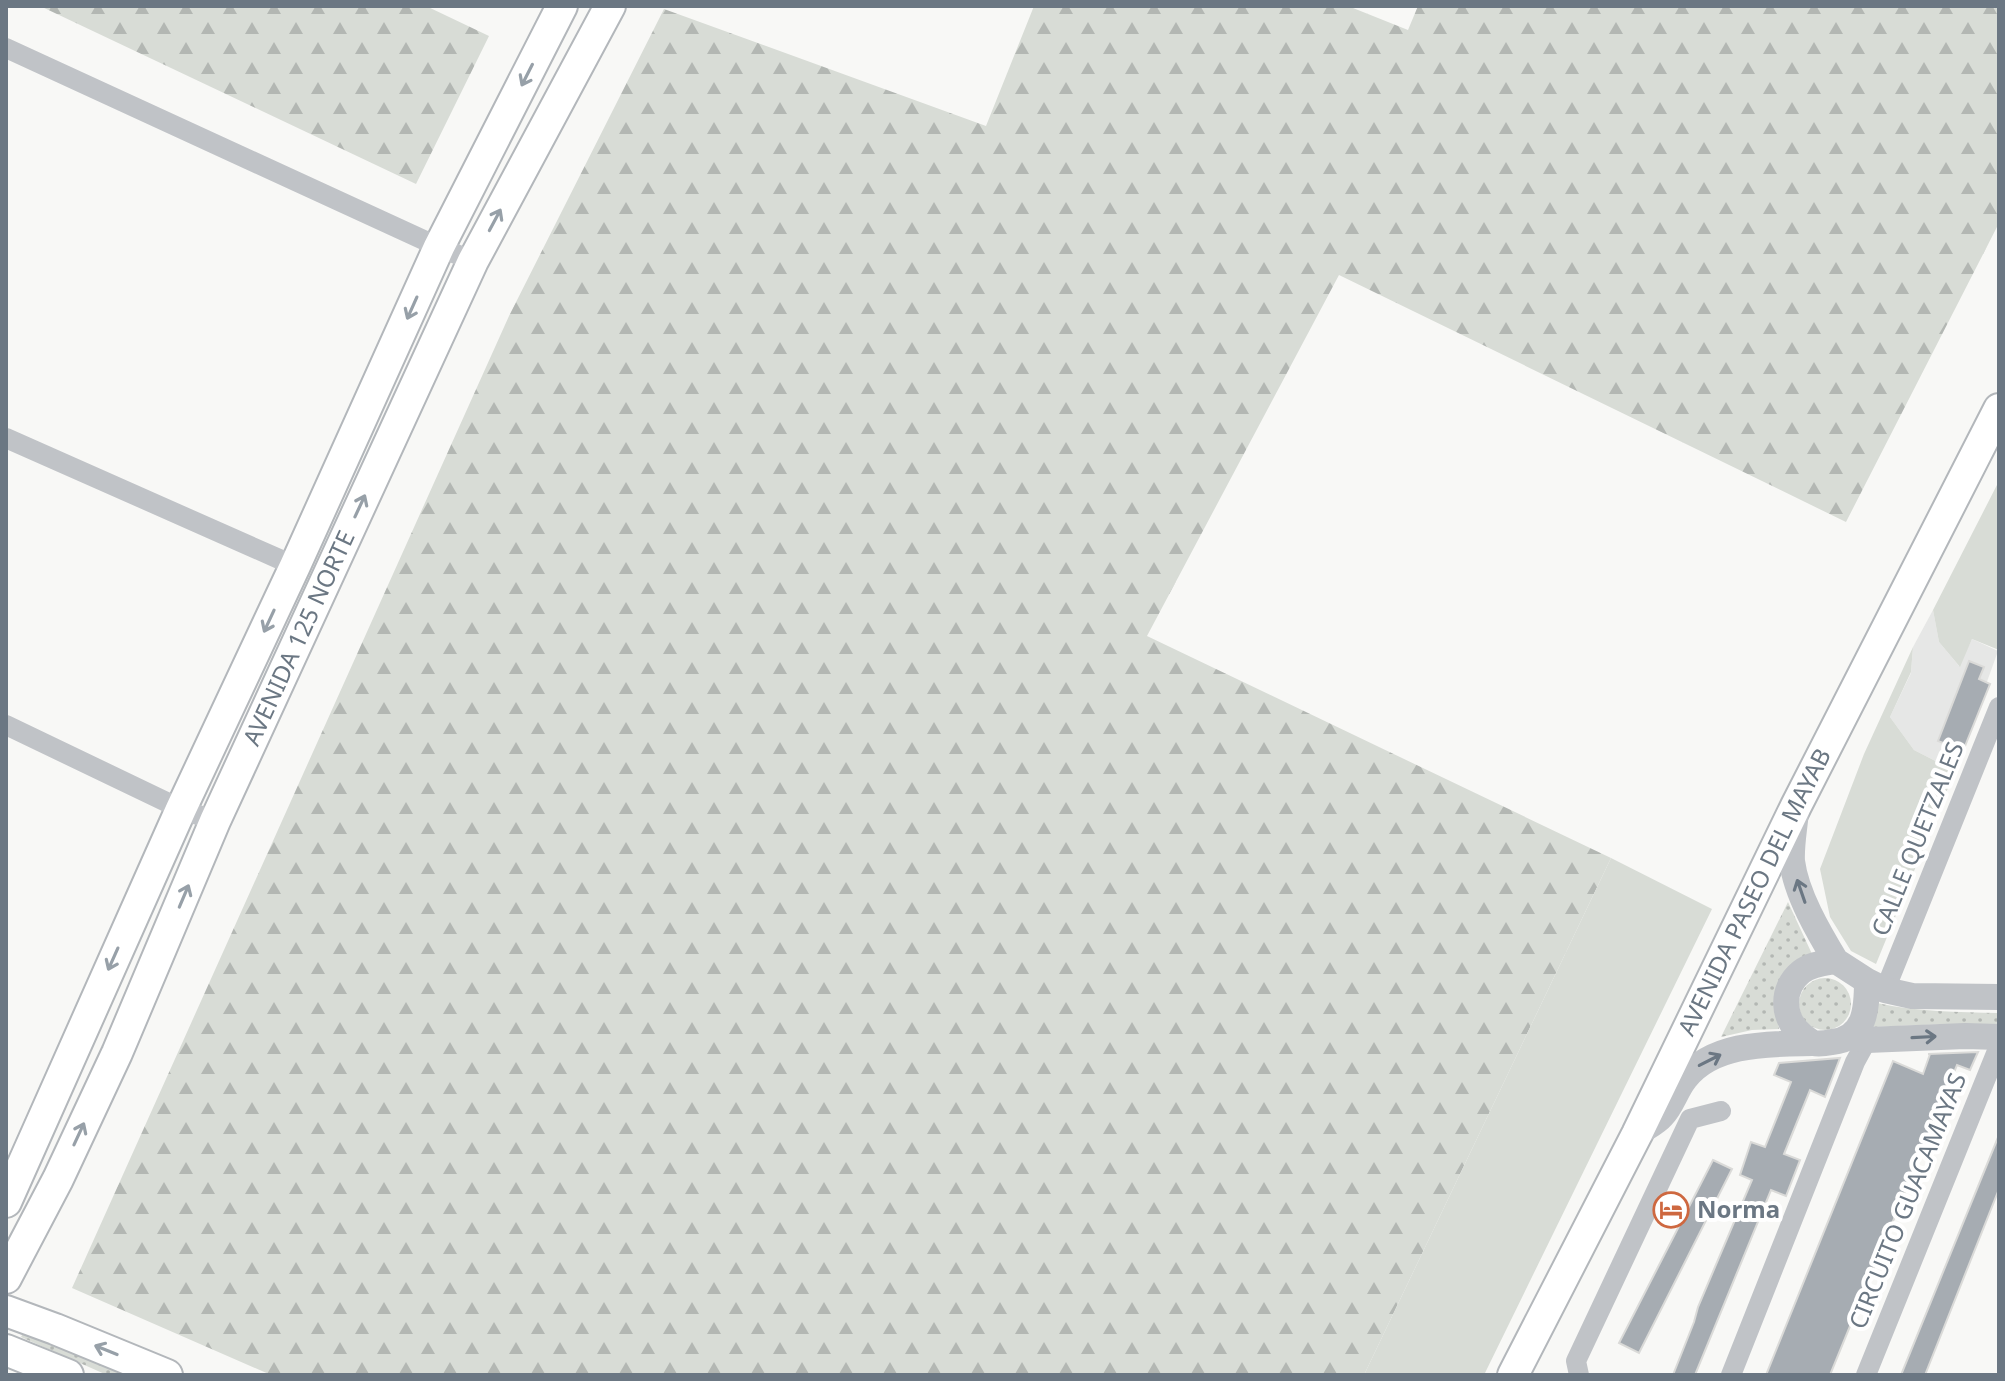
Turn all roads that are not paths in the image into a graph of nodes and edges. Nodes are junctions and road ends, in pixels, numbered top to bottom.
1 (562, 6) edge
2 (610, 6) edge
3 (6, 48) edge
4 (439, 247) junction
5 (473, 261) junction
6 (1999, 409) edge
7 (6, 438) edge
8 (295, 566) junction
9 (1999, 707) edge
10 (6, 725) edge
11 (1796, 806) junction
12 (181, 809) junction
13 (215, 821) junction
14 (1836, 961) junction
15 (1876, 985) junction
16 (1999, 997) edge
17 (1999, 1037) edge
18 (1858, 1038) junction
19 (1812, 1043) junction
20 (1999, 1046) edge
21 (1721, 1111) dead end
22 (1637, 1134) junction
23 (58, 1179) junction
24 (6, 1202) edge
25 (6, 1278) edge
26 (6, 1311) edge
27 (55, 1329) junction
28 (6, 1350) edge
29 (68, 1375) edge
30 (167, 1375) edge
31 (1513, 1375) edge
32 (1579, 1375) edge
33 (1731, 1375) edge
34 (1866, 1375) edge

1 -> 4 main road, AVENIDA 125 NORTE
5 -> 2 main road, AVENIDA 125 NORTE
3 - 4 street
4 - 5 street
4 -> 8 main road, AVENIDA 125 NORTE
13 -> 5 main road, AVENIDA 125 NORTE
6 - 11 main road, AVENIDA PASEO DEL MAYAB
7 - 8 street
8 -> 12 main road, AVENIDA 125 NORTE
9 - 15 street, CALLE QUETZALES
10 - 12 street
14 -> 11 street
11 - 22 main road, AVENIDA PASEO DEL MAYAB
12 - 13 street
12 -> 24 main road, AVENIDA 125 NORTE
23 -> 13 main road, AVENIDA 125 NORTE
14 - 15 street
14 - 19 street
15 - 16 street
15 - 18 street
18 -> 17 street
18 - 19 street
18 - 33 street
22 -> 19 street
20 - 34 street, CIRCUITO GUACAMAYAS
21 - 32 street
22 - 31 main road, AVENIDA PASEO DEL MAYAB
23 - 25 main road, AVENIDA 125 NORTE
23 - 27 main road
26 - 27 main road
30 -> 27 main road
28 - 29 main road

